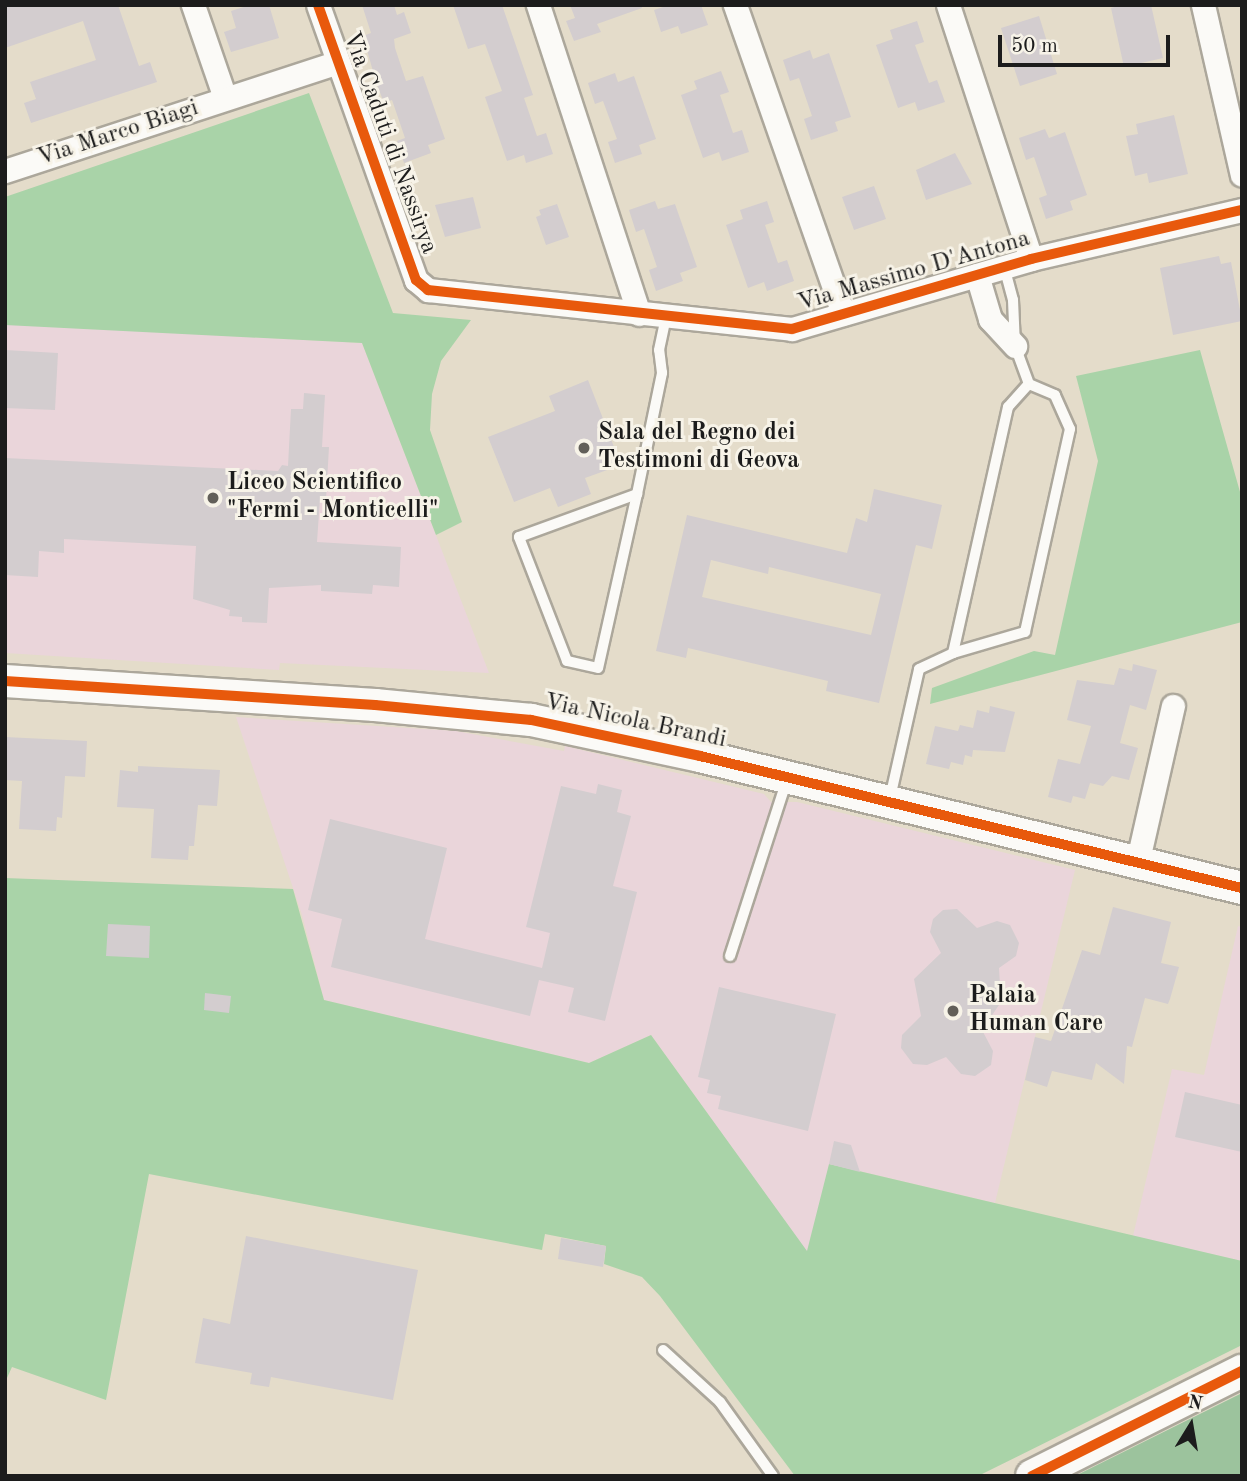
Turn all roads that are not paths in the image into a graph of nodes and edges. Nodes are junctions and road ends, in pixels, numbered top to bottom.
1 (192, 5) edge
2 (318, 5) edge
3 (538, 5) edge
4 (735, 5) edge
5 (948, 5) edge
6 (1203, 5) edge
7 (338, 62) junction
8 (225, 98) junction
9 (7, 165) edge
10 (1242, 175) edge
11 (1242, 210) edge
12 (1031, 259) junction
13 (1004, 267) junction
14 (977, 275) junction
15 (428, 290) joint
16 (639, 314) junction
17 (843, 314) junction
18 (666, 317) junction
19 (1015, 346) junction
20 (1029, 384) junction
21 (638, 494) junction
22 (953, 653) junction
23 (5, 681) edge
24 (1173, 706) dead end
25 (787, 779) junction
26 (888, 804) junction
27 (1137, 864) junction
28 (1242, 888) edge
29 (730, 956) dead end
30 (663, 1350) dead end
31 (1242, 1371) edge
32 (773, 1476) edge
33 (1032, 1476) edge

1 - 8 street, Via Marco Biagi
2 - 7 street, Via Caduti di Nassirya
3 - 16 street
4 - 17 street, Via Massimo D'Antona
5 - 12 street, Via Massimo D'Antona
6 - 10 street
7 - 8 street, Via Marco Biagi
7 - 15 street, Via Caduti di Nassirya
8 - 9 street, Via Marco Biagi
11 - 12 street, Via Massimo D'Antona
12 - 13 street, Via Massimo D'Antona
13 - 14 street, Via Massimo D'Antona
13 - 19 lane
14 - 17 street, Via Massimo D'Antona
14 - 19 street
15 - 16 street, Via Massimo D'Antona
16 - 18 street, Via Massimo D'Antona
17 - 18 street, Via Massimo D'Antona
18 - 21 lane
19 - 20 lane
20 - 22 lane
20 - 22 lane
21 - 21 lane
22 - 26 lane
23 - 25 street, Via Nicola Brandi
24 - 27 street
25 - 26 street, Via Nicola Brandi
25 - 29 lane
26 - 27 street, Via Nicola Brandi
27 - 28 street, Via Nicola Brandi
30 - 32 lane
31 - 33 street

